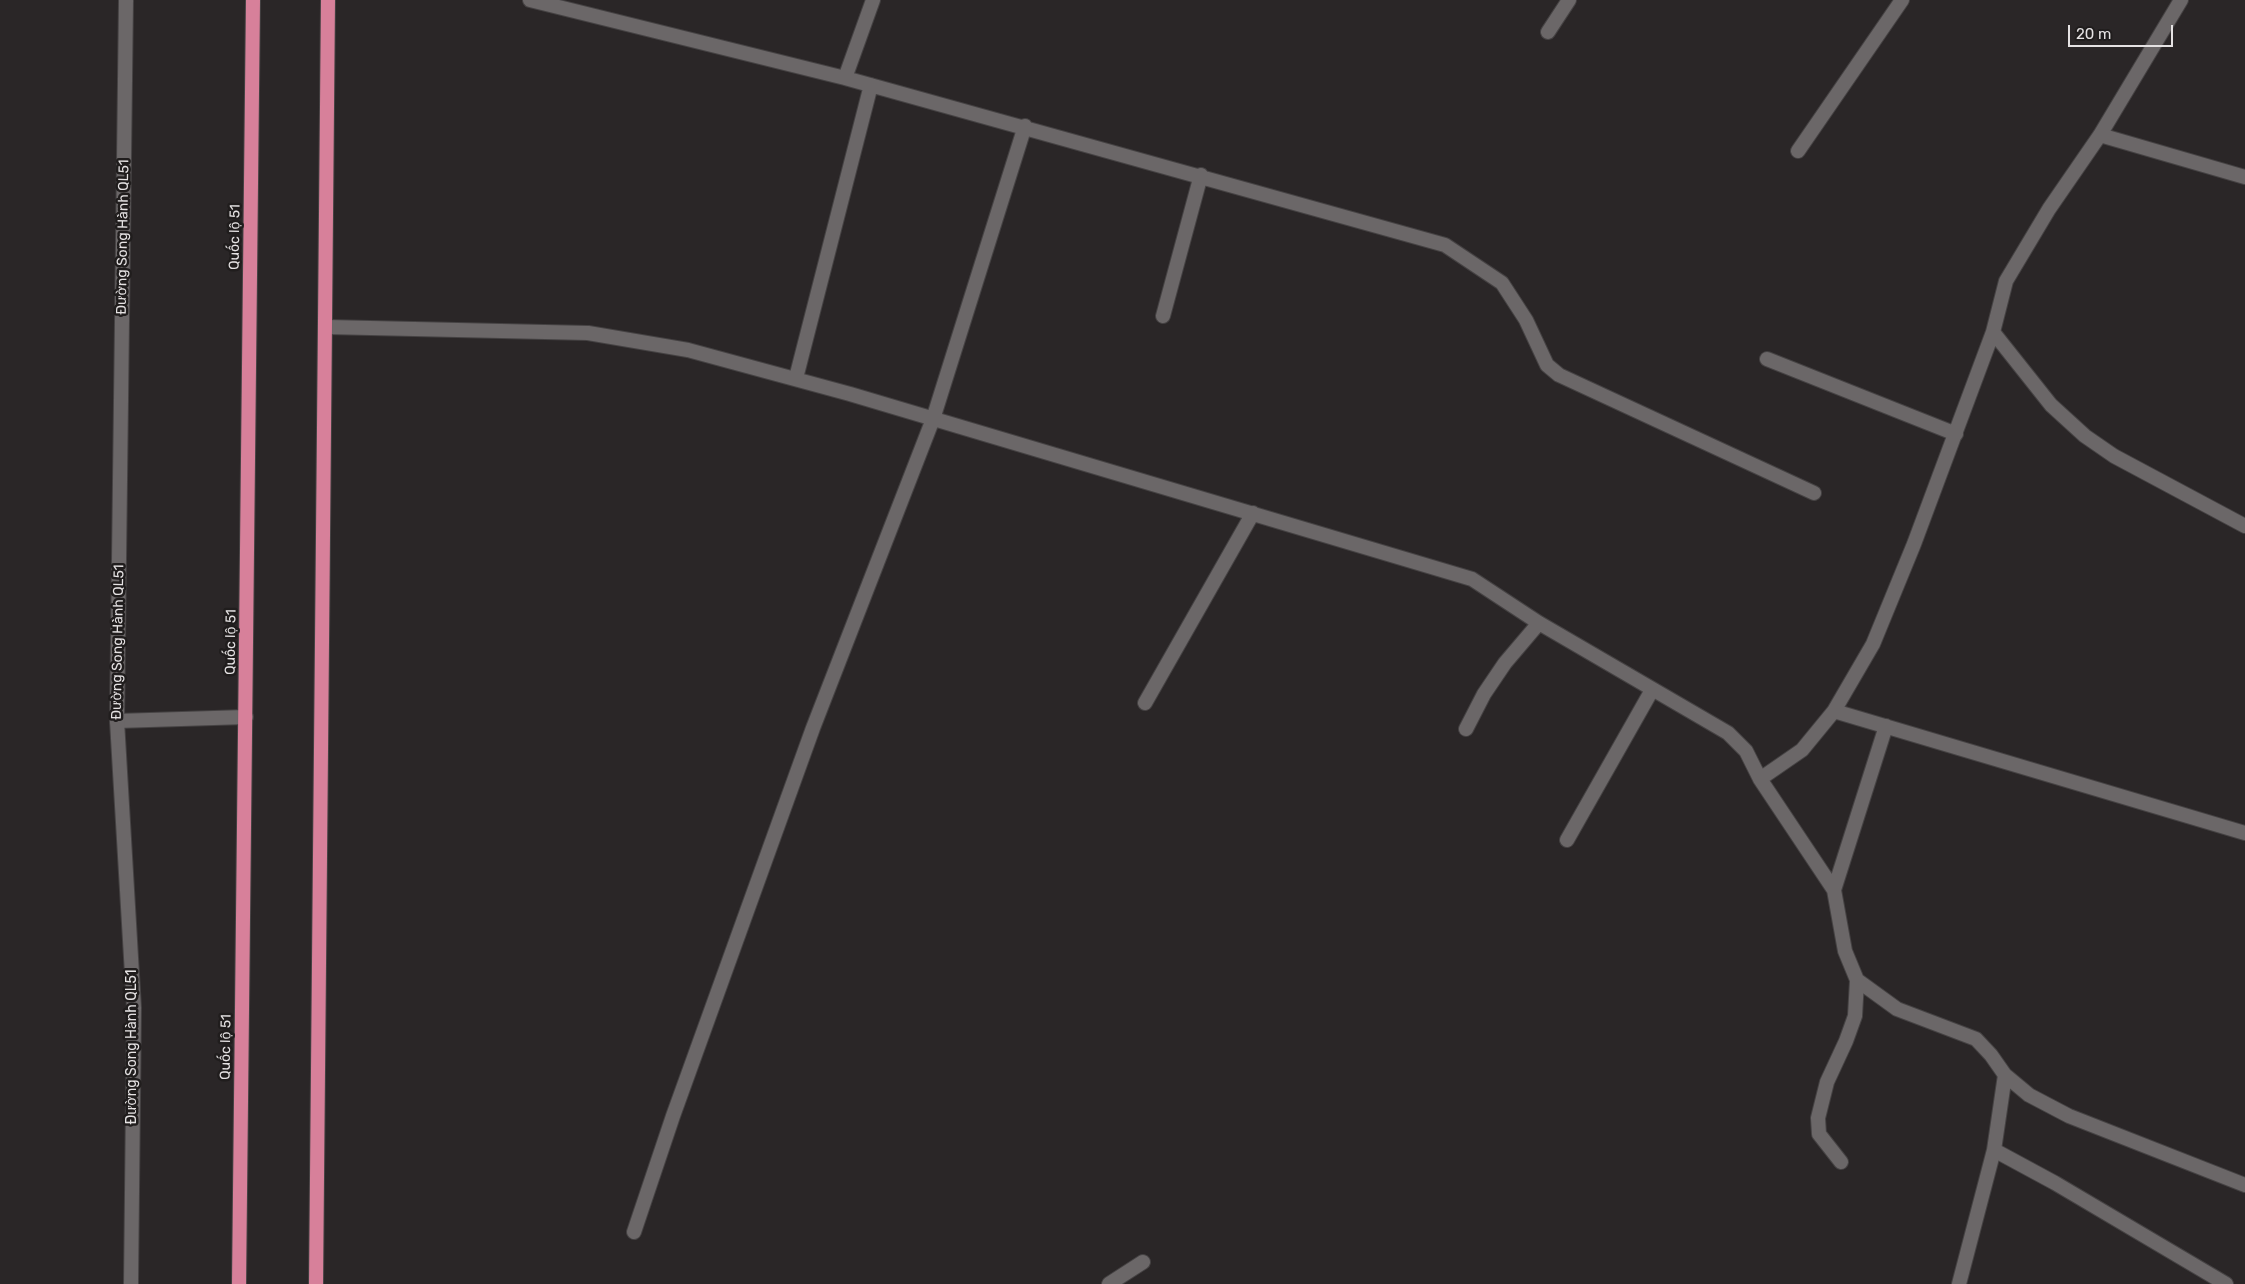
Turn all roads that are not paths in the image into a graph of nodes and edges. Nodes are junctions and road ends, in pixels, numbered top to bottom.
1 (126, 0) edge
2 (253, 0) edge
3 (328, 0) edge
4 (530, 0) edge
5 (873, 0) edge
6 (1568, 0) edge
7 (1902, 0) edge
8 (2181, 0) edge
9 (1548, 32) dead end
10 (845, 78) junction
11 (871, 85) junction
12 (1025, 126) junction
13 (2100, 135) junction
14 (1798, 151) dead end
15 (1201, 175) junction
16 (2245, 176) edge
17 (1163, 316) dead end
18 (327, 327) junction
19 (1993, 332) junction
20 (1766, 359) dead end
21 (796, 378) junction
22 (933, 419) junction
23 (1956, 434) junction
24 (1814, 493) dead end
25 (1253, 513) junction
26 (2245, 526) edge
27 (1539, 623) junction
28 (1652, 690) junction
29 (1145, 703) dead end
30 (1834, 711) junction
31 (246, 717) junction
32 (117, 721) junction
33 (1886, 726) junction
34 (1466, 729) dead end
35 (1760, 778) junction
36 (2245, 833) edge
37 (1567, 840) dead end
38 (1834, 890) junction
39 (1857, 980) junction
40 (2005, 1075) junction
41 (1994, 1150) junction
42 (1840, 1162) dead end
43 (2245, 1185) edge
44 (634, 1232) dead end
45 (1143, 1262) dead end
46 (131, 1284) edge
47 (239, 1284) edge
48 (316, 1284) edge
49 (1109, 1284) edge
50 (1959, 1284) edge
51 (2226, 1284) edge

1 - 32 street, Đường Song Hành QL51
2 - 31 highway, Quốc lộ 51
3 - 18 highway
4 - 10 street
5 - 10 street
6 - 9 street
7 - 14 street
8 - 13 street
10 - 11 street
11 - 12 street
11 - 21 street
12 - 15 street
12 - 22 street
13 - 16 street
13 - 19 street
15 - 17 street
15 - 24 street
18 - 21 street
18 - 48 highway
19 - 23 street
19 - 26 street
20 - 23 street
21 - 22 street
22 - 25 street
22 - 44 street
23 - 30 street
25 - 27 street
25 - 29 street
27 - 28 street
27 - 34 street
28 - 35 street
28 - 37 street
30 - 33 street
30 - 35 street
31 - 32 street
31 - 47 highway, Quốc lộ 51
32 - 46 street, Đường Song Hành QL51
33 - 36 street
33 - 38 street
35 - 38 street
38 - 39 street
39 - 40 street
39 - 42 street
40 - 41 street
40 - 43 street
41 - 50 street
41 - 51 street
45 - 49 street

